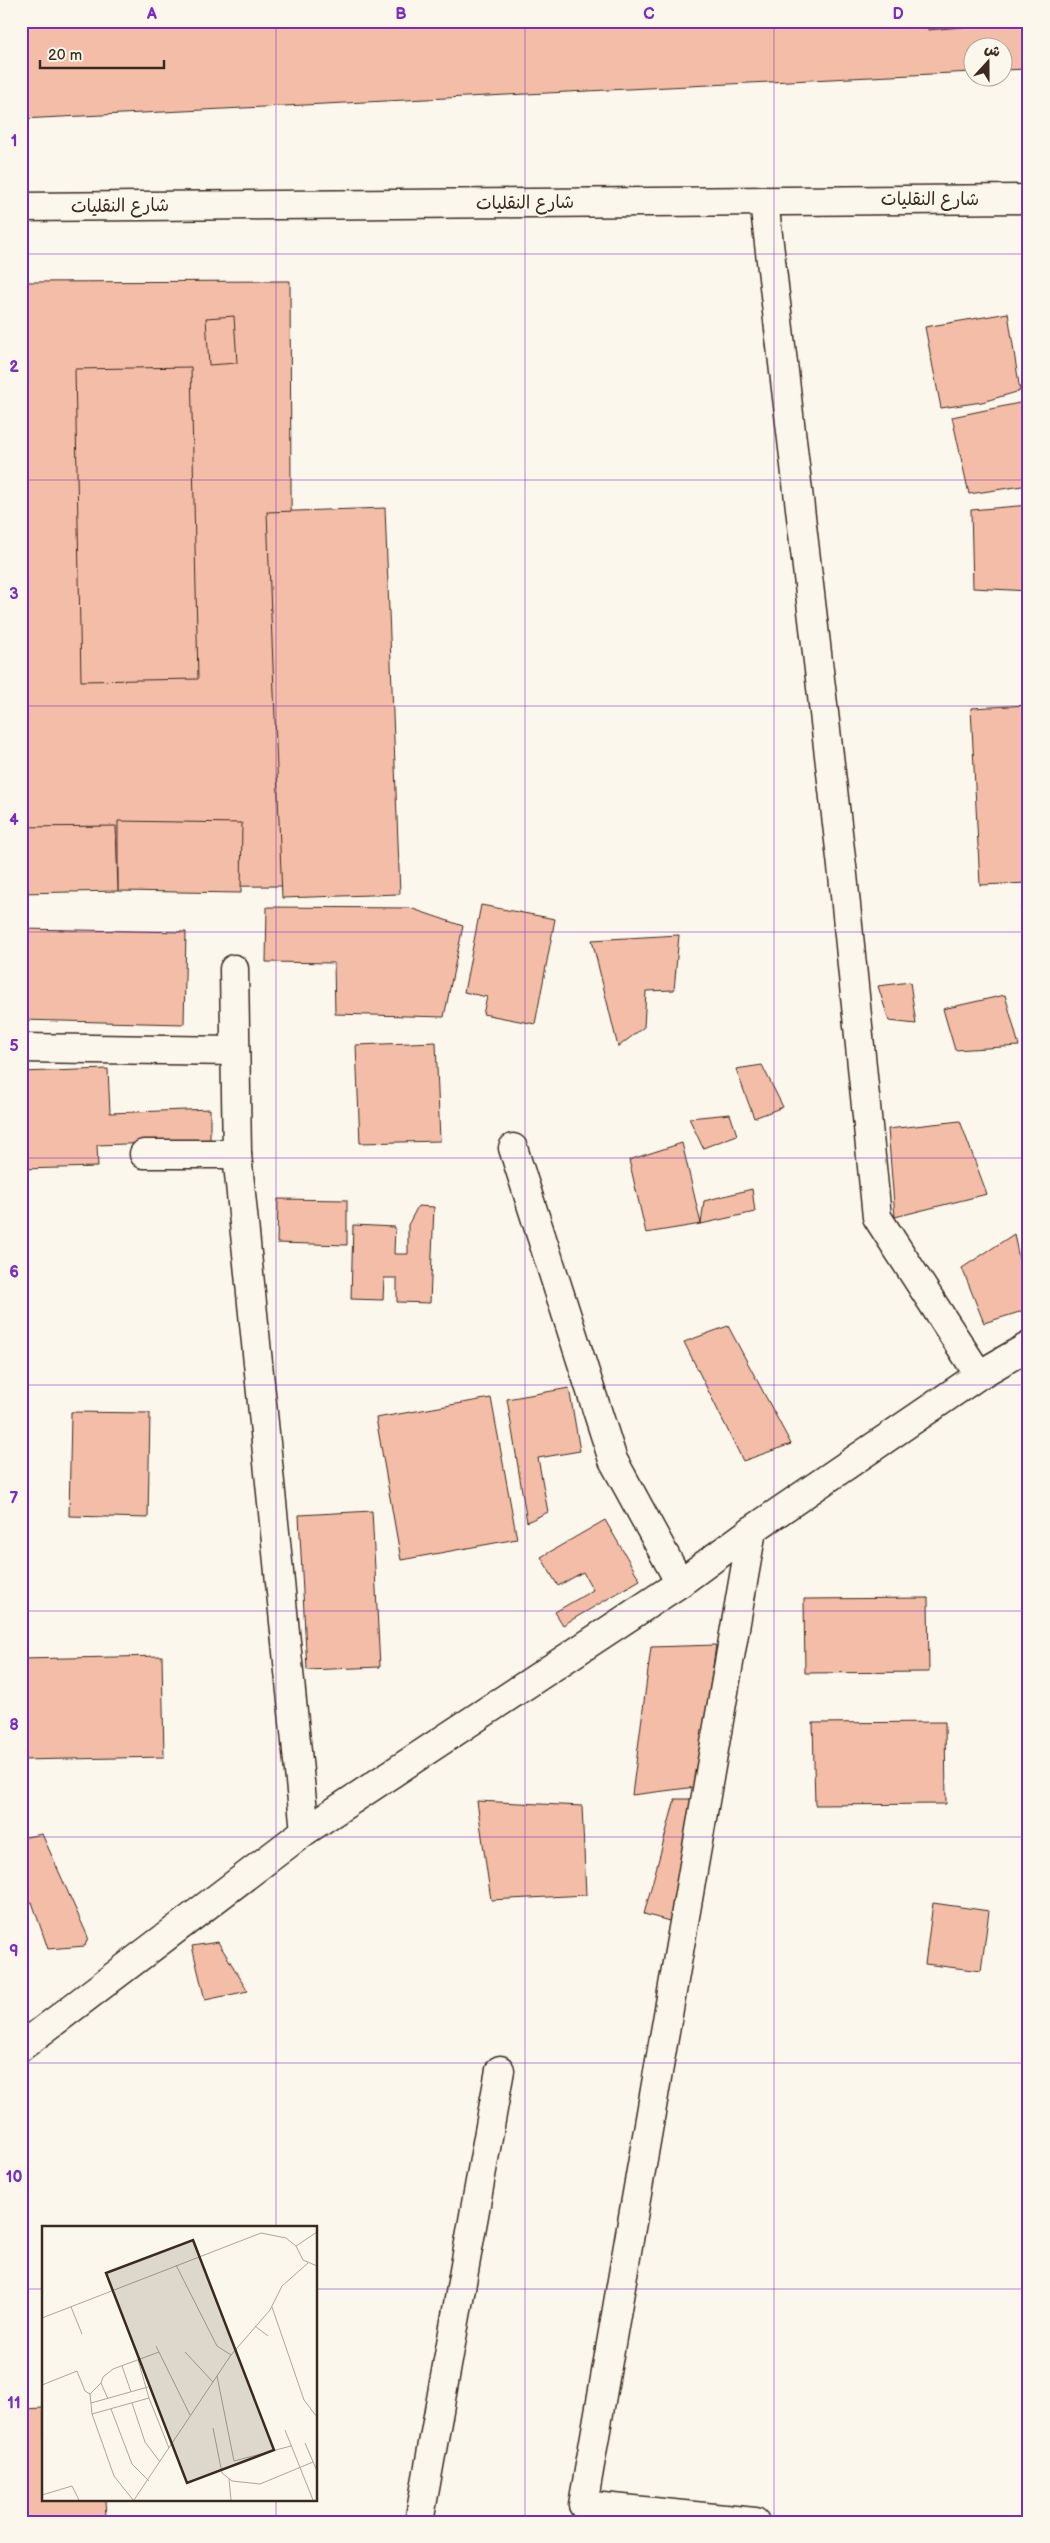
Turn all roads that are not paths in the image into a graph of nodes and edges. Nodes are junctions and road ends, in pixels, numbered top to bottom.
1 (1029, 199) edge
2 (764, 201) junction
3 (21, 207) edge
4 (234, 969) dead end
5 (21, 1048) edge
6 (235, 1051) junction
7 (513, 1148) dead end
8 (144, 1154) dead end
9 (237, 1154) junction
10 (1029, 1346) edge
11 (979, 1374) junction
12 (752, 1530) junction
13 (680, 1583) junction
14 (305, 1831) junction
15 (21, 2046) edge
16 (500, 2070) dead end
17 (419, 2522) edge
18 (755, 2522) edge

1 - 2 street, شارع النقليات
2 - 3 street, شارع النقليات
2 - 11 street
4 - 6 street
5 - 6 street
6 - 9 street
7 - 13 street
8 - 9 street
9 - 14 street
10 - 11 street
11 - 12 street
12 - 13 street
12 - 18 street
13 - 14 street
14 - 15 street
16 - 17 street

